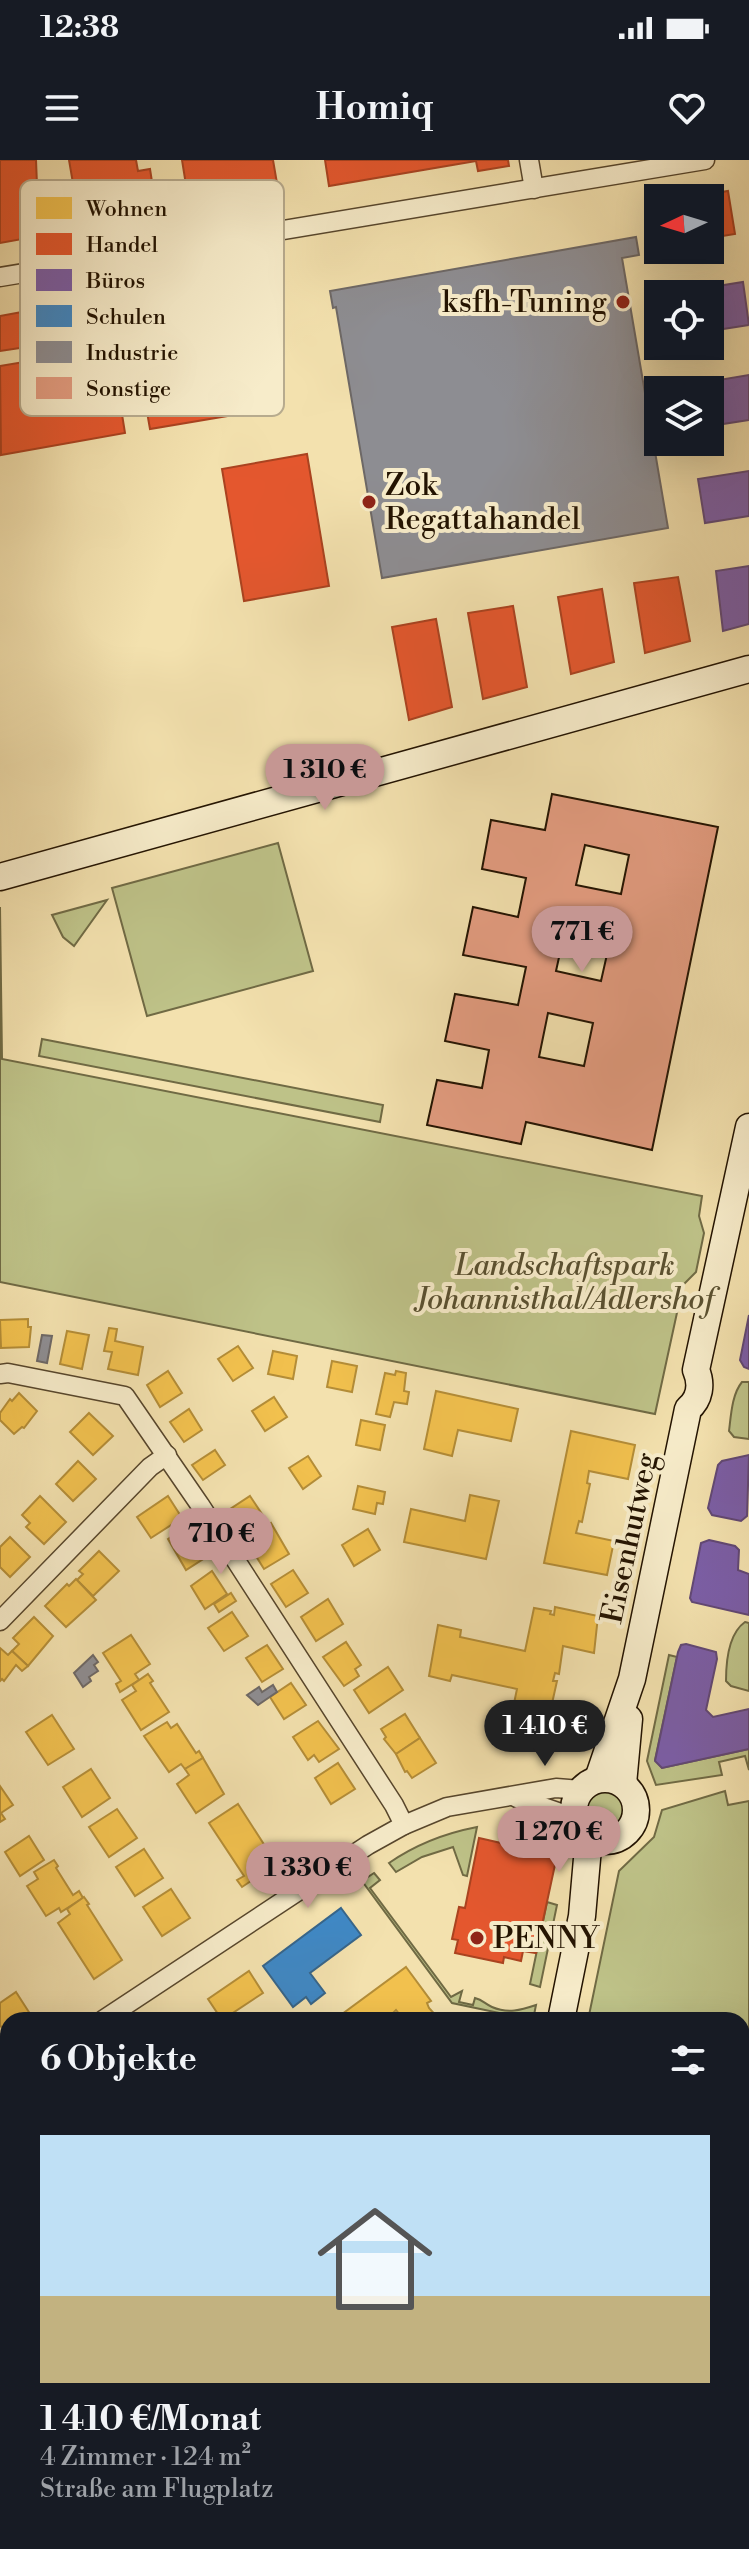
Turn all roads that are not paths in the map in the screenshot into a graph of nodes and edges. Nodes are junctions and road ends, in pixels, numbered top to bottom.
1 (529, 160) edge
2 (705, 160) edge
3 (534, 189) junction
4 (284, 230) edge
5 (20, 274) edge
6 (0, 277) edge
7 (749, 669) edge
8 (0, 877) edge
9 (749, 1127) edge
10 (0, 1374) edge
11 (167, 1455) junction
12 (0, 1621) edge
13 (601, 1785) junction
14 (514, 1797) junction
15 (404, 1825) junction
16 (592, 1831) junction
17 (115, 2012) edge
18 (563, 2012) edge

1 - 3 street
2 - 3 street
3 - 4 street
5 - 6 street
7 - 8 street
9 - 13 street, Eisenhutweg
10 - 11 street
11 - 12 street
11 - 15 street
13 - 14 street
13 - 16 street, Eisenhutweg
13 - 16 street
14 - 15 street
14 - 16 street
15 - 17 street
16 - 18 street, Eisenhutweg

